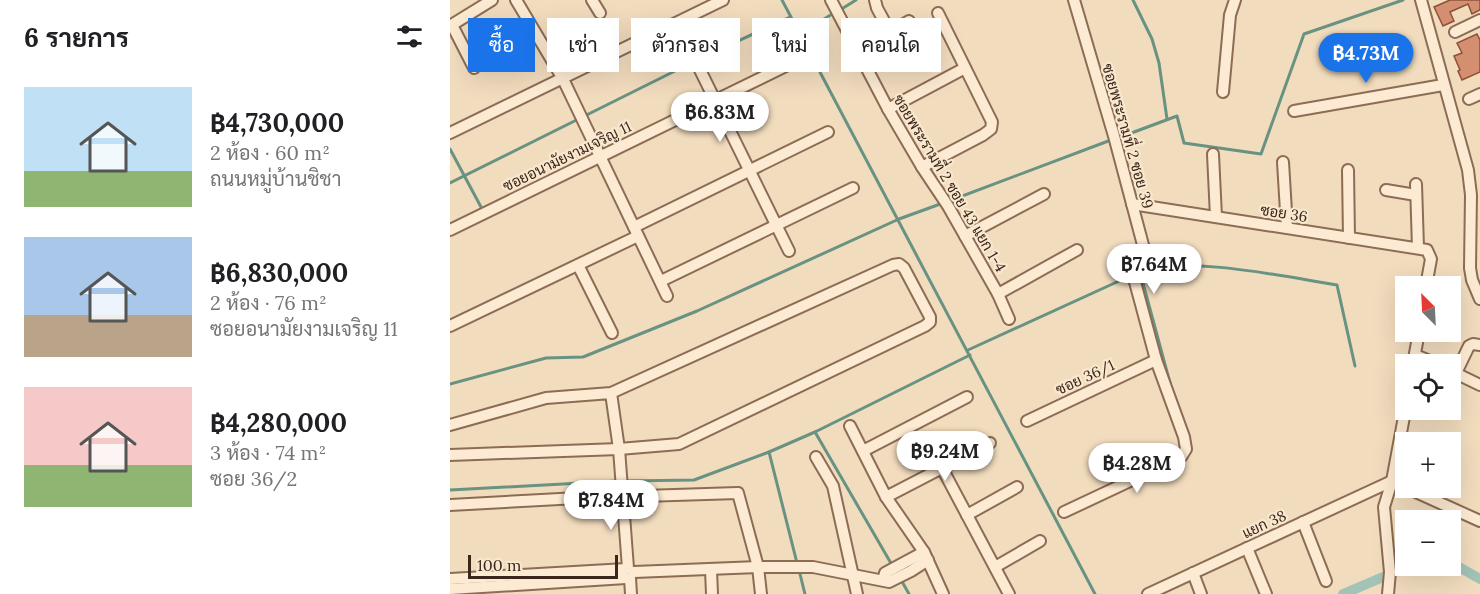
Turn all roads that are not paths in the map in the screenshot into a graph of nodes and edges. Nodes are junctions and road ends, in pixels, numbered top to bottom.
1 (492, 0) edge
2 (516, 0) edge
3 (592, 0) edge
4 (723, 0) edge
5 (875, 0) edge
6 (1074, 0) edge
7 (1235, 0) edge
8 (1422, 2) edge
9 (832, 3) edge
10 (600, 12) dead end
11 (938, 13) dead end
12 (687, 18) edge
13 (841, 18) edge
14 (882, 18) edge
15 (1480, 21) edge
16 (451, 25) edge
17 (1455, 32) dead end
18 (631, 46) edge
19 (468, 57) edge
20 (965, 68) junction
21 (701, 72) edge
22 (773, 72) edge
23 (869, 72) edge
24 (563, 79) junction
25 (1443, 85) junction
26 (1223, 92) dead end
27 (1480, 94) edge
28 (1469, 99) dead end
29 (715, 100) junction
30 (888, 109) junction
31 (1294, 111) dead end
32 (828, 132) dead end
33 (450, 134) edge
34 (1213, 154) dead end
35 (600, 156) junction
36 (1283, 162) dead end
37 (922, 167) junction
38 (1348, 170) dead end
39 (750, 171) junction
40 (853, 188) dead end
41 (1386, 190) dead end
42 (1044, 194) dead end
43 (1132, 204) junction
44 (1216, 218) junction
45 (777, 226) junction
46 (1287, 228) junction
47 (450, 230) edge
48 (636, 231) junction
49 (965, 236) junction
50 (1349, 238) junction
51 (1418, 248) junction
52 (1077, 250) dead end
53 (789, 251) dead end
54 (578, 265) junction
55 (1428, 276) edge
56 (660, 282) junction
57 (998, 294) junction
58 (667, 296) dead end
59 (1480, 299) edge
60 (1009, 319) dead end
61 (450, 326) edge
62 (612, 333) dead end
63 (1480, 345) edge
64 (1461, 359) edge
65 (1156, 360) junction
66 (1461, 376) edge
67 (1480, 385) edge
68 (611, 393) junction
69 (967, 397) dead end
70 (1403, 420) edge
71 (1027, 421) dead end
72 (450, 425) edge
73 (850, 426) dead end
74 (990, 443) dead end
75 (619, 449) junction
76 (863, 451) junction
77 (450, 455) edge
78 (816, 457) dead end
79 (942, 468) junction
80 (1392, 481) junction
81 (1395, 482) edge
82 (1017, 487) dead end
83 (643, 496) dead end
84 (886, 496) junction
85 (597, 497) dead end
86 (1430, 498) edge
87 (450, 505) edge
88 (1064, 512) dead end
89 (967, 515) junction
90 (1480, 521) edge
91 (1303, 522) junction
92 (1040, 541) dead end
93 (1247, 548) junction
94 (926, 556) junction
95 (758, 567) junction
96 (995, 567) junction
97 (711, 570) junction
98 (629, 573) junction
99 (1192, 573) junction
100 (854, 574) junction
101 (550, 578) junction
102 (450, 579) edge
103 (1326, 581) dead end
104 (450, 589) edge
105 (631, 594) edge
106 (712, 594) edge
107 (760, 594) edge
108 (858, 594) edge
109 (943, 594) edge
110 (1009, 594) edge
111 (1148, 594) edge
112 (1201, 594) edge
113 (1266, 594) edge
114 (1388, 594) edge

1 - 16 street
2 - 24 street
3 - 10 street
4 - 12 street
5 - 14 street
6 - 43 street, ซอยพระรามที่ 2 ซอย 39
7 - 26 street
8 - 25 street
9 - 13 street, ซอยพระรามที่ 2 ซอย 43 แยก 1-4
11 - 20 street
15 - 17 street
16 - 19 street
18 - 24 street
20 - 30 street
20 - 37 street
21 - 29 street
22 - 29 street, ซอยอนามัยงามเจริญ 11
23 - 30 street, ซอยพระรามที่ 2 ซอย 43 แยก 1-4
24 - 33 street
24 - 35 street
25 - 31 street
25 - 59 street
27 - 28 street
29 - 35 street, ซอยอนามัยงามเจริญ 11
29 - 39 street
30 - 37 street, ซอยพระรามที่ 2 ซอย 43 แยก 1-4
32 - 39 street
34 - 44 street
35 - 47 street, ซอยอนามัยงามเจริญ 11
35 - 48 street
36 - 46 street
37 - 49 street, ซอยพระรามที่ 2 ซอย 43 แยก 1-4
38 - 50 street
39 - 45 street
39 - 48 street
40 - 45 street
41 - 51 street
42 - 49 street
43 - 44 street, ซอย 36
43 - 65 street, ซอยพระรามที่ 2 ซอย 39
44 - 46 street, ซอย 36
45 - 53 street
45 - 56 street
46 - 50 street, ซอย 36
48 - 54 street
48 - 56 street
49 - 57 street, ซอยพระรามที่ 2 ซอย 43 แยก 1-4
50 - 51 street, ซอย 36
51 - 55 street, ซอย 36
52 - 57 street
54 - 61 street
54 - 62 street
56 - 58 street
57 - 60 street, ซอยพระรามที่ 2 ซอย 43 แยก 1-4
63 - 64 street
65 - 71 street, ซอย 36/1
65 - 88 street, ซอยพระรามที่ 2 ซอย 39
66 - 67 street
68 - 72 street
68 - 75 street
68 - 75 street
69 - 76 street
70 - 80 street
73 - 76 street
74 - 79 street
75 - 77 street
75 - 98 street
76 - 84 street
78 - 100 street
79 - 84 street
79 - 89 street
80 - 81 street
80 - 91 street, แยก 38
80 - 114 street
82 - 89 street
83 - 95 street
84 - 94 street
85 - 87 street
86 - 90 street
89 - 96 street
91 - 93 street, แยก 38
91 - 103 street
92 - 96 street
93 - 99 street, แยก 38
93 - 113 street
94 - 100 street
94 - 109 street
95 - 97 street
95 - 100 street
95 - 107 street
96 - 110 street
97 - 98 street
97 - 106 street
98 - 101 street
98 - 105 street
99 - 111 street, แยก 38
99 - 112 street
100 - 108 street
101 - 102 street
101 - 104 street

